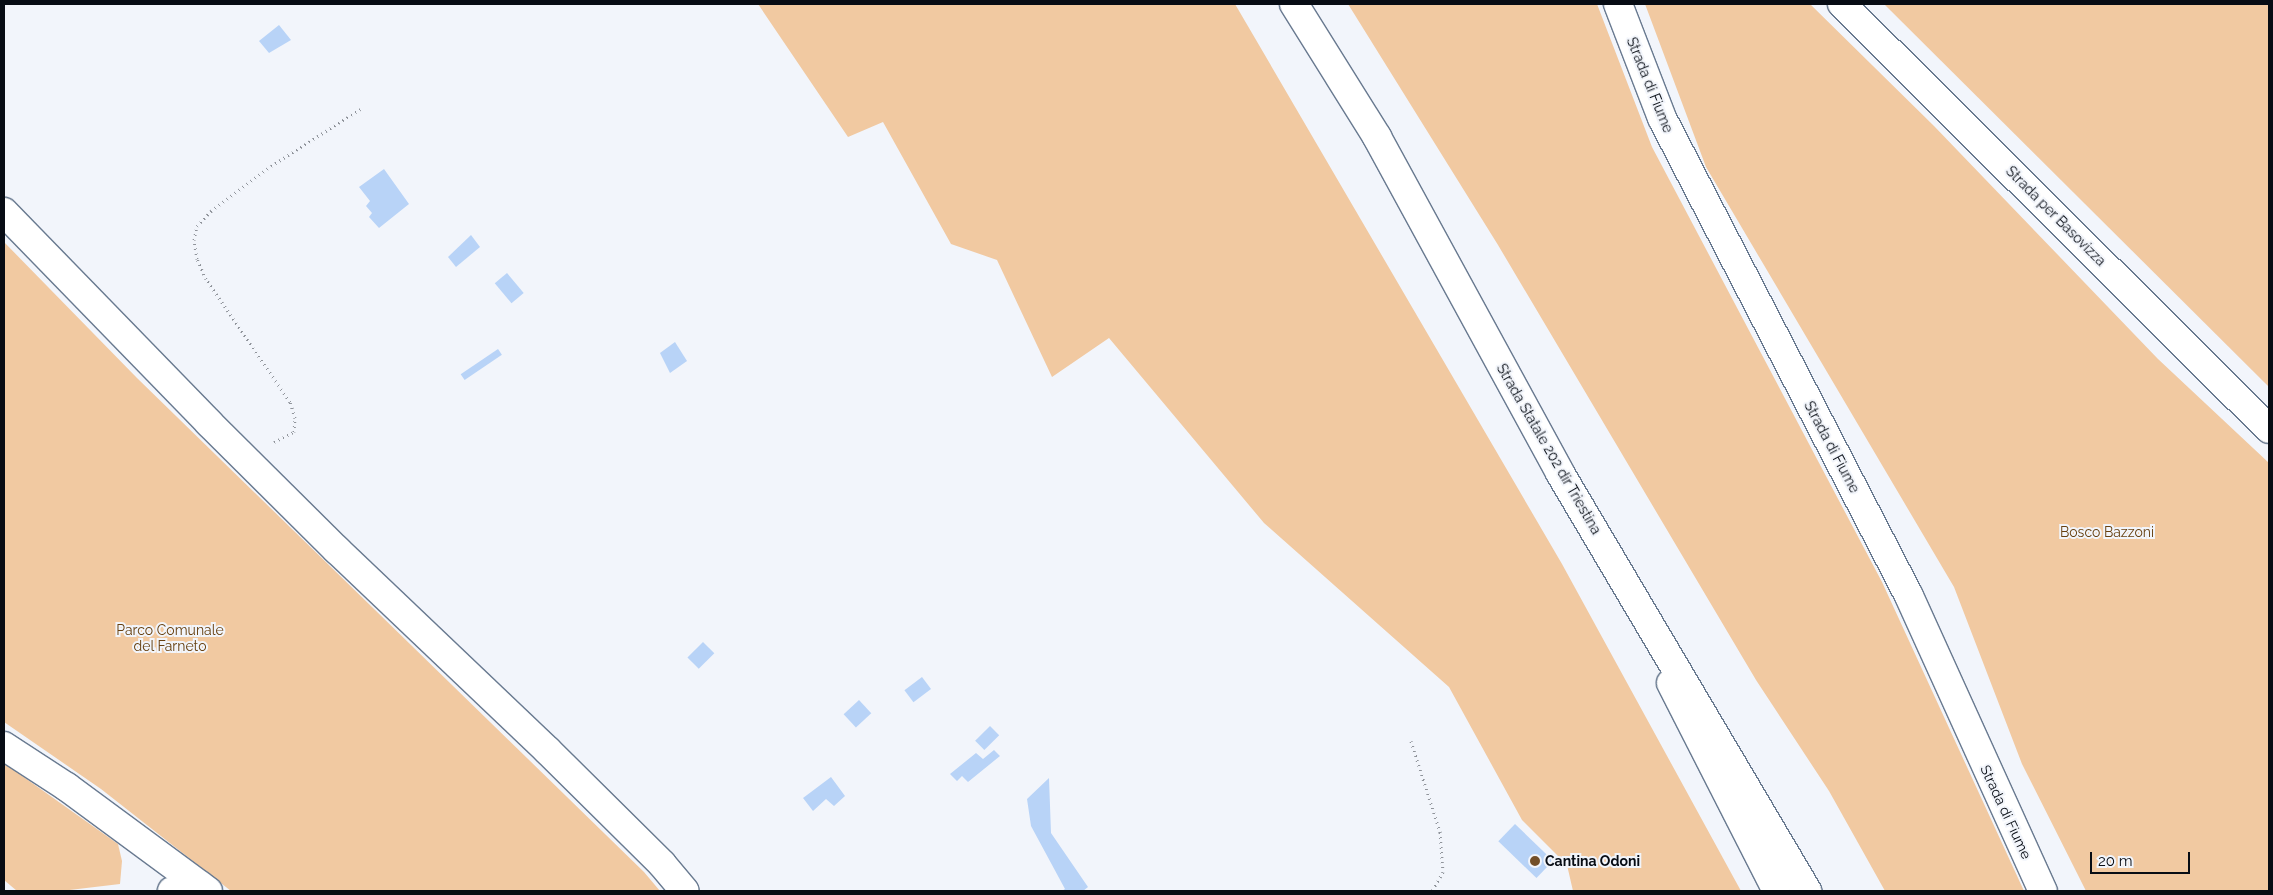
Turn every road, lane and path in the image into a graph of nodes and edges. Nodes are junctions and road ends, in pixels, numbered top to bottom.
1 (1294, 4) edge
2 (1618, 4) edge
3 (1842, 4) edge
4 (360, 109) dead end
5 (4, 212) edge
6 (2269, 429) edge
7 (265, 444) dead end
8 (1583, 510) junction
9 (1411, 741) dead end
10 (4, 746) edge
11 (1777, 836) junction
12 (204, 889) edge
13 (172, 891) edge
14 (685, 891) edge
15 (1432, 891) edge
16 (1777, 891) edge
17 (1807, 891) edge
18 (1819, 891) edge
19 (2043, 891) edge

1 - 8 main road, Strada Statale 202 dir Triestina
2 - 19 main road, Strada di Fiume
3 - 6 main road, Strada per Basovizza
4 - 7 path
5 - 14 main road
8 - 11 main road, Strada Statale 202 dir Triestina
8 - 16 main road
9 - 15 path
10 - 12 main road
11 - 17 main road, Strada Statale 202 dir Triestina
11 - 18 main road
12 - 13 main road

